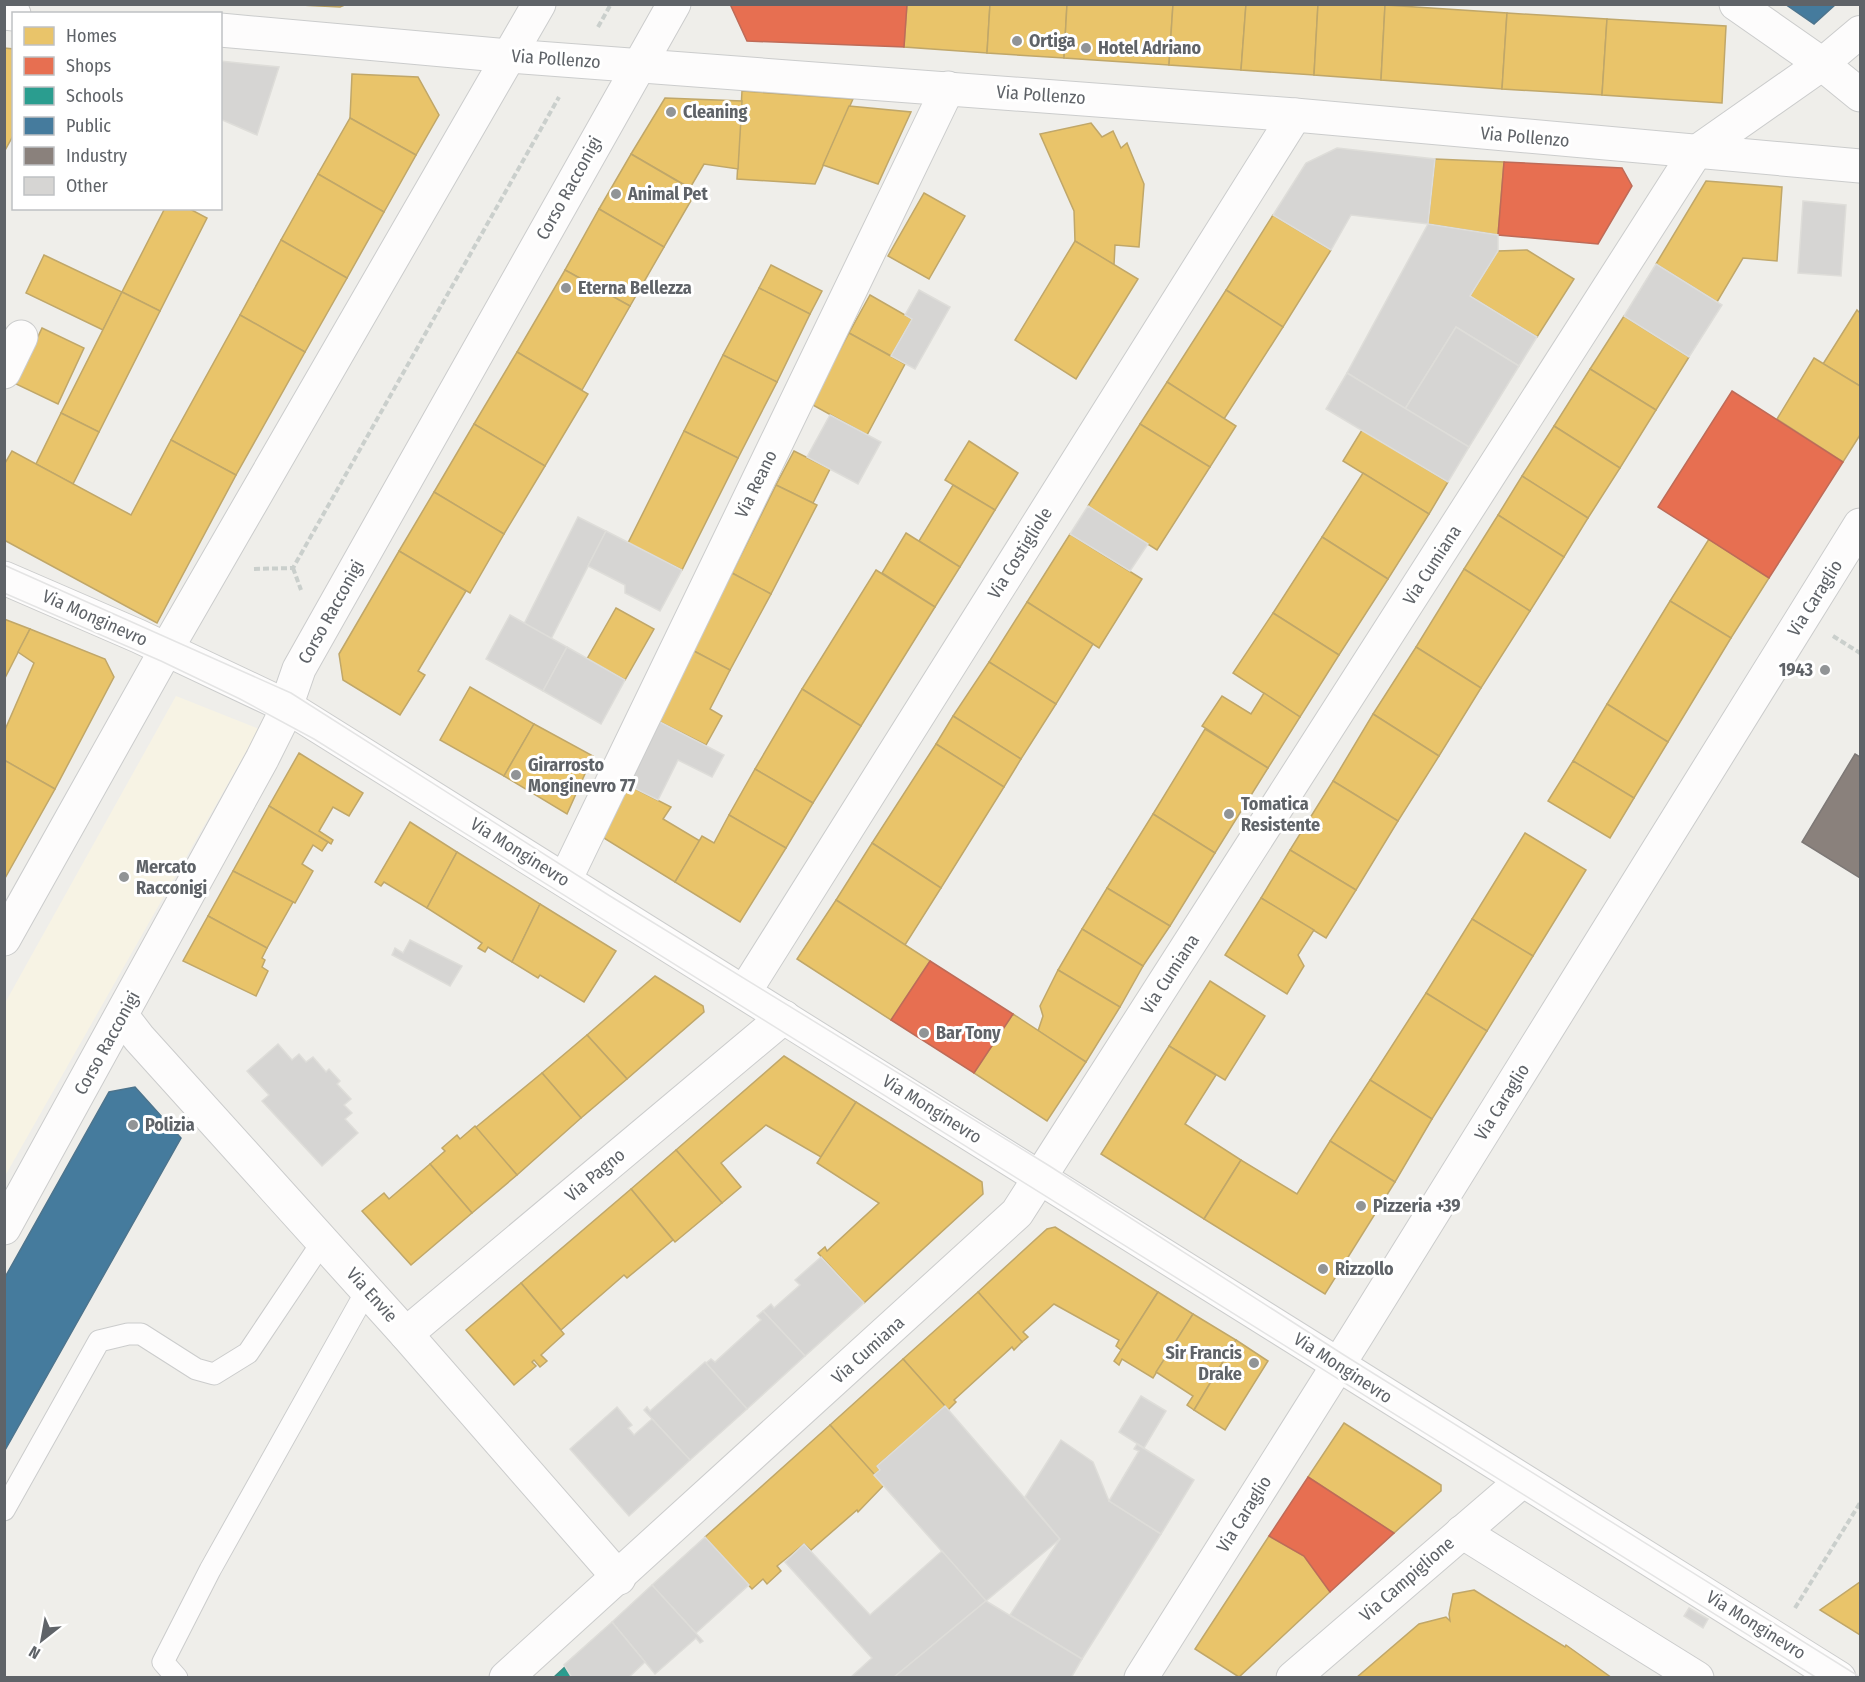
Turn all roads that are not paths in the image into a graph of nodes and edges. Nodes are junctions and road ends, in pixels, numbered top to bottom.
1 (539, 4) edge
2 (674, 4) edge
3 (1736, 4) edge
4 (222, 30) edge
5 (1860, 32) edge
6 (510, 56) junction
7 (638, 64) junction
8 (1822, 64) junction
9 (948, 88) junction
10 (1860, 95) edge
11 (1295, 115) junction
12 (1695, 153) junction
13 (1860, 166) edge
14 (21, 337) dead end
15 (4, 372) edge
16 (1860, 525) edge
17 (4, 578) edge
18 (166, 650) junction
19 (286, 706) junction
20 (564, 880) junction
21 (4, 939) edge
22 (745, 991) junction
23 (122, 1016) junction
24 (784, 1017) junction
25 (1041, 1177) junction
26 (4, 1228) edge
27 (323, 1241) junction
28 (367, 1290) junction
29 (406, 1334) junction
30 (1337, 1366) junction
31 (1522, 1481) junction
32 (4, 1510) edge
33 (1462, 1532) junction
34 (619, 1578) junction
35 (177, 1677) edge
36 (506, 1677) edge
37 (1141, 1677) edge
38 (1293, 1677) edge
39 (1697, 1677) edge
40 (1839, 1677) edge

1 - 6 street
2 - 7 street, Corso Racconigi
3 - 8 street
4 - 6 street, Via Pollenzo
5 - 8 street
6 - 7 street, Via Pollenzo
6 - 18 street
7 - 9 street, Via Pollenzo
7 - 19 street, Corso Racconigi
8 - 10 street
8 - 12 street
9 - 11 street, Via Pollenzo
9 - 20 street, Via Reano
11 - 12 street, Via Pollenzo
11 - 22 street, Via Costigliole
12 - 13 street, Via Pollenzo
12 - 25 street, Via Cumiana
14 - 15 street
16 - 30 street, Via Caraglio
17 - 18 street, Via Monginevro
18 - 19 street, Via Monginevro
18 - 21 street
19 - 20 street, Via Monginevro
19 - 23 street, Corso Racconigi
20 - 22 street, Via Monginevro
22 - 24 street, Via Monginevro
23 - 26 street, Corso Racconigi
23 - 27 street, Via Envie
24 - 25 street, Via Monginevro
24 - 29 street, Via Pagno
25 - 30 street, Via Monginevro
25 - 34 street, Via Cumiana
27 - 28 street, Via Envie
27 - 32 lane
28 - 29 street, Via Envie
28 - 35 lane
29 - 34 street, Via Envie
30 - 31 street, Via Monginevro
30 - 37 street, Via Caraglio
31 - 33 street, Via Campiglione
31 - 40 street, Via Monginevro
33 - 38 street, Via Campiglione
33 - 39 street
34 - 36 street, Via Cumiana

